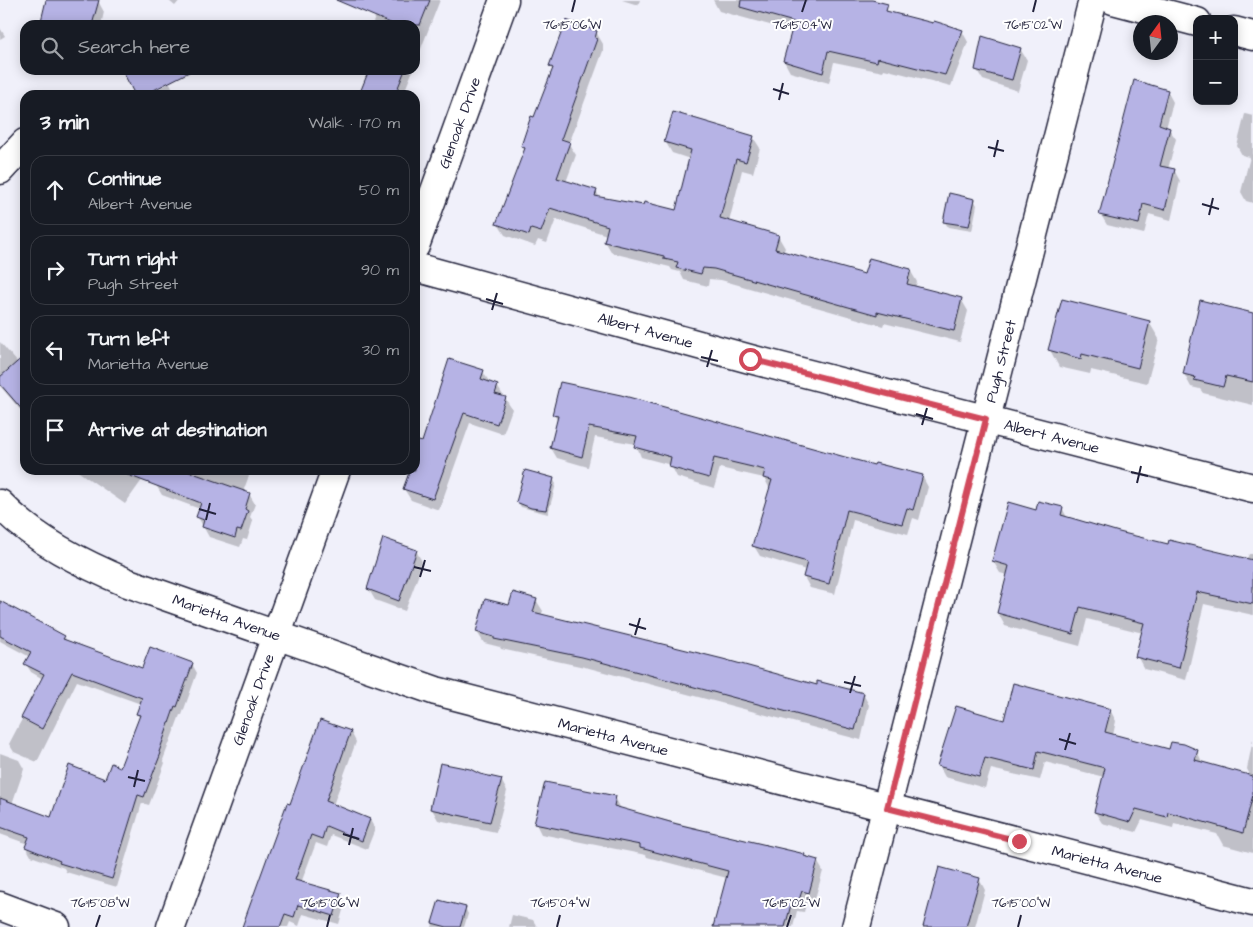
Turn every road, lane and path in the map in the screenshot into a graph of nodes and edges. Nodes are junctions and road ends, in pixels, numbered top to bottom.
1 (504, 0) edge
2 (1093, 0) edge
3 (1113, 0) edge
4 (1193, 21) edge
5 (1238, 33) edge
6 (1253, 36) edge
7 (20, 148) edge
8 (0, 170) edge
9 (420, 232) edge
10 (420, 269) edge
11 (986, 419) junction
12 (334, 475) edge
13 (1253, 488) edge
14 (0, 504) edge
15 (275, 634) junction
16 (887, 808) junction
17 (1253, 902) edge
18 (0, 906) edge
19 (56, 927) edge
20 (171, 927) edge
21 (856, 927) edge

1 - 9 street, Glenoak Drive
2 - 11 street, Pugh Street
3 - 4 street
5 - 6 street
7 - 8 street
10 - 11 street, Albert Avenue
11 - 13 street, Albert Avenue
11 - 16 street, Pugh Street
12 - 15 street, Glenoak Drive
14 - 15 street, Marietta Avenue
15 - 16 street, Marietta Avenue
15 - 20 street, Glenoak Drive
16 - 17 street, Marietta Avenue
16 - 21 street, Pugh Street
18 - 19 street

